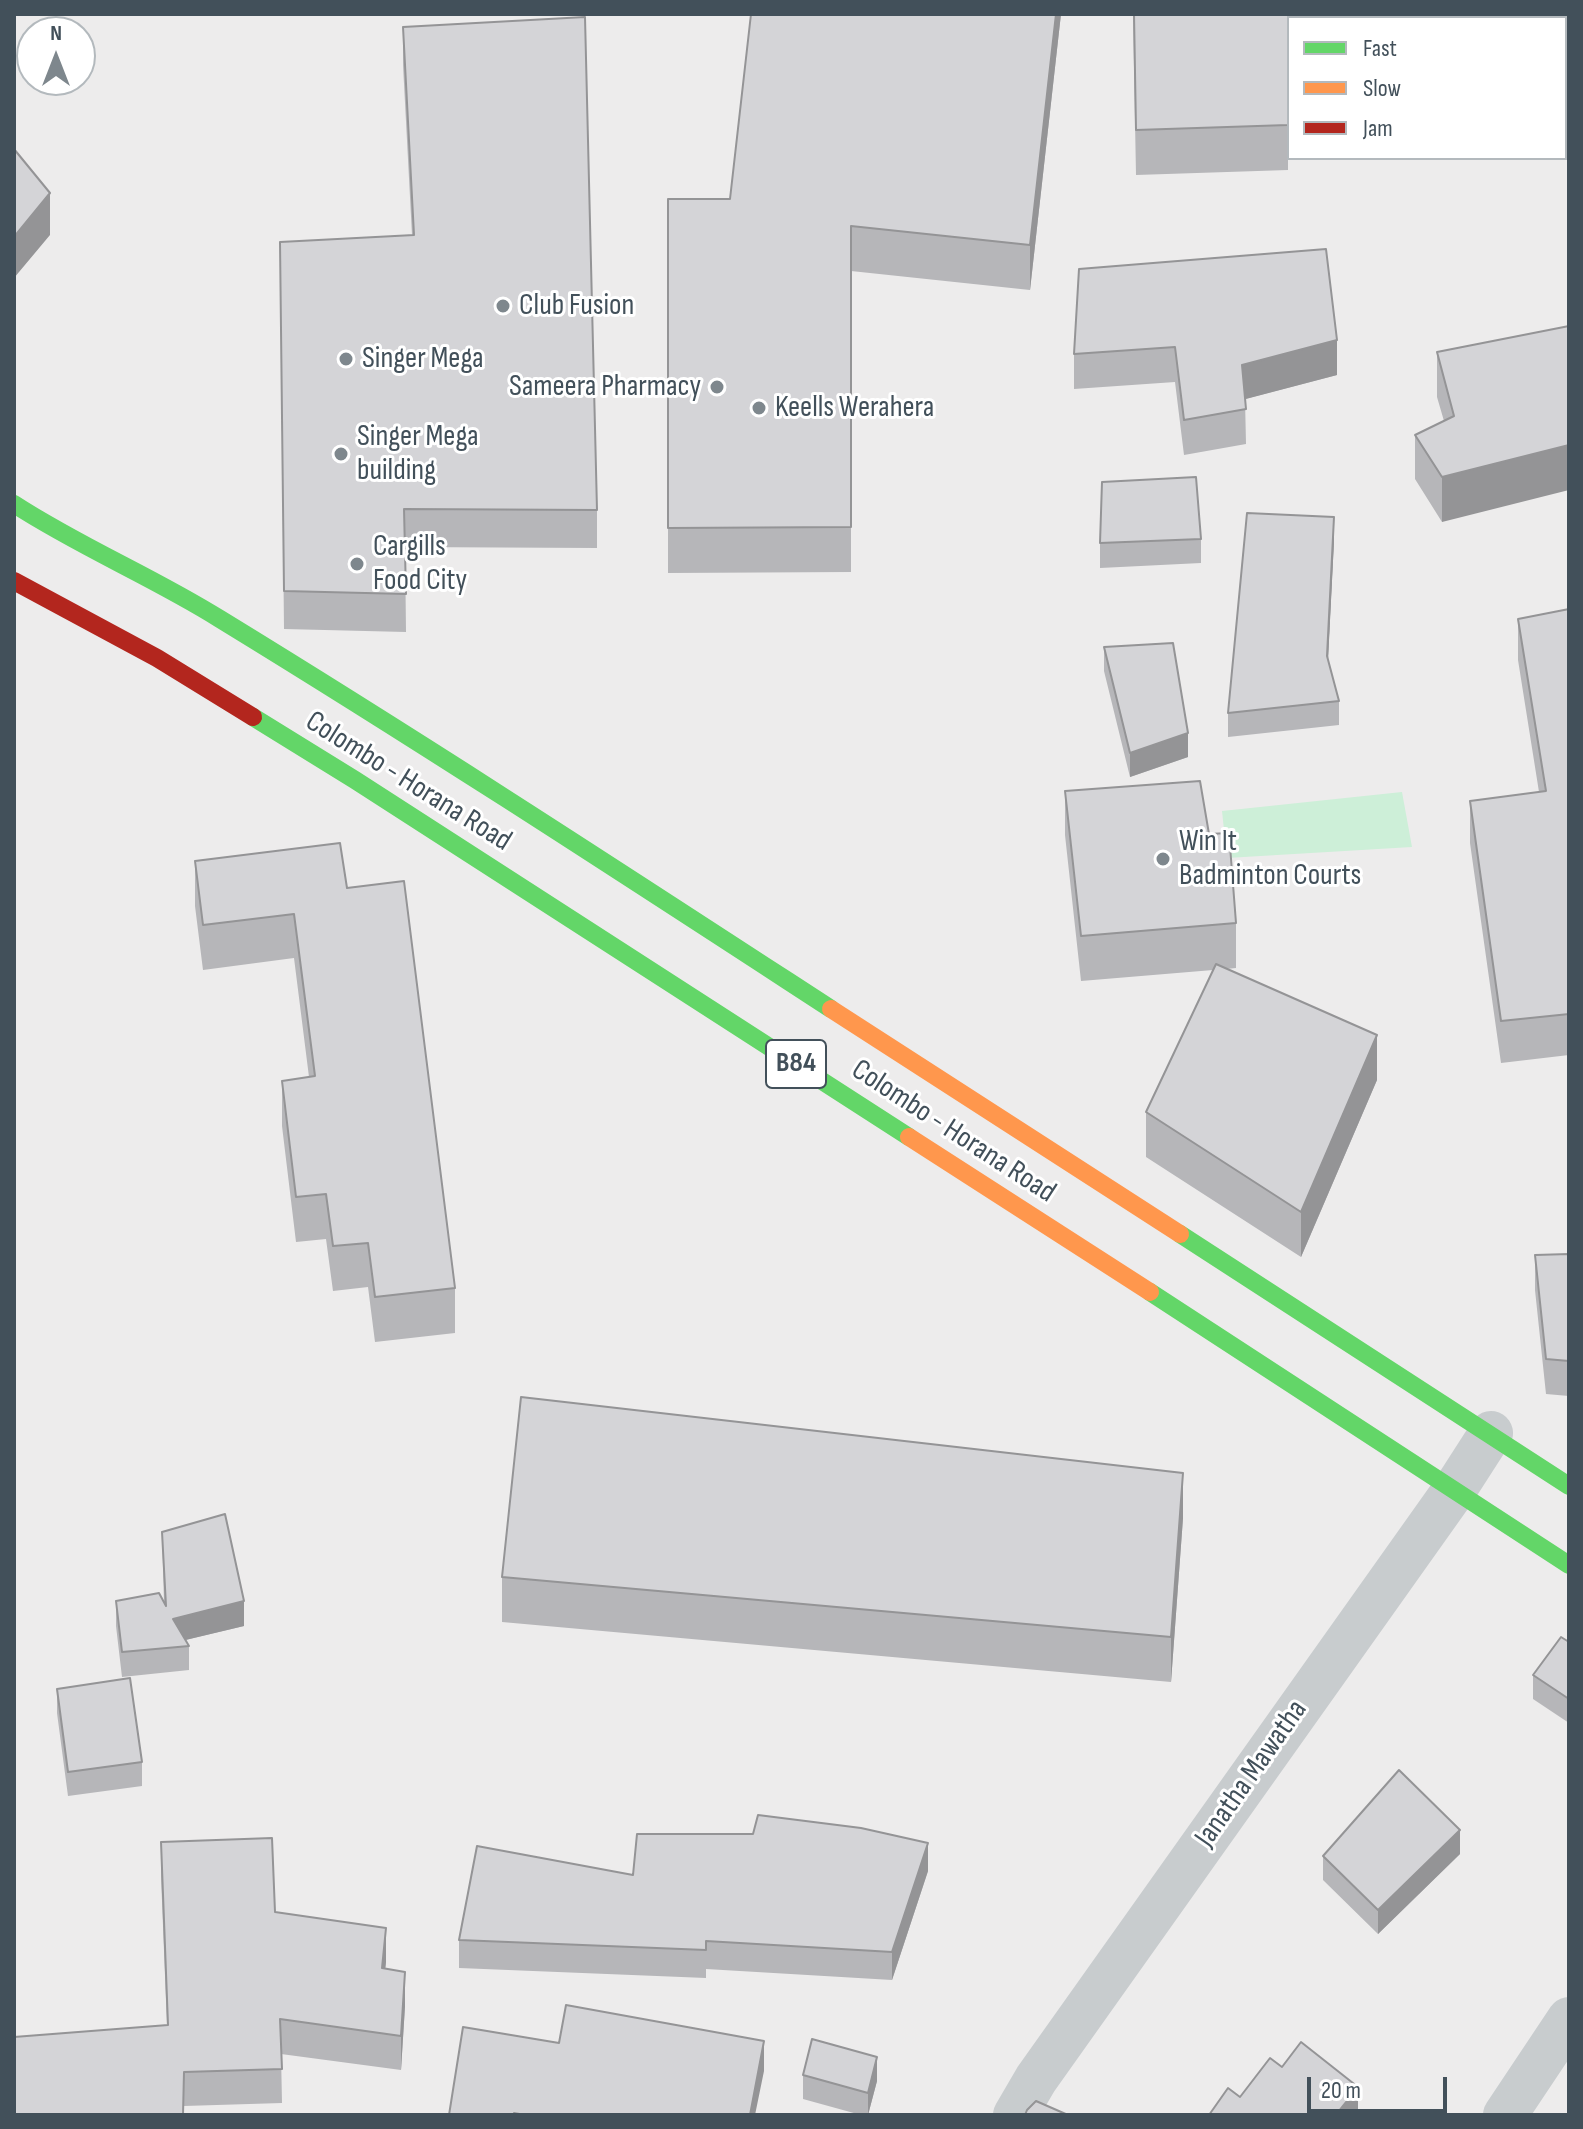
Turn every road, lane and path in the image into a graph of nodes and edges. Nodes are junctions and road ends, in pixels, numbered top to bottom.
1 (14, 504) edge
2 (14, 581) edge
3 (1491, 1433) junction
4 (1569, 1486) edge
5 (1455, 1489) junction
6 (1569, 1565) edge
7 (1569, 2019) edge
8 (1015, 2115) edge
9 (1505, 2115) edge

1 - 3 main road, Colombo - Horana Road / B84
2 - 5 main road, Colombo - Horana Road / B84
3 - 4 main road, Colombo - Horana Road / B84
3 - 5 street, Janatha Mawatha
5 - 6 main road, Colombo - Horana Road / B84
5 - 8 street, Janatha Mawatha
7 - 9 street

